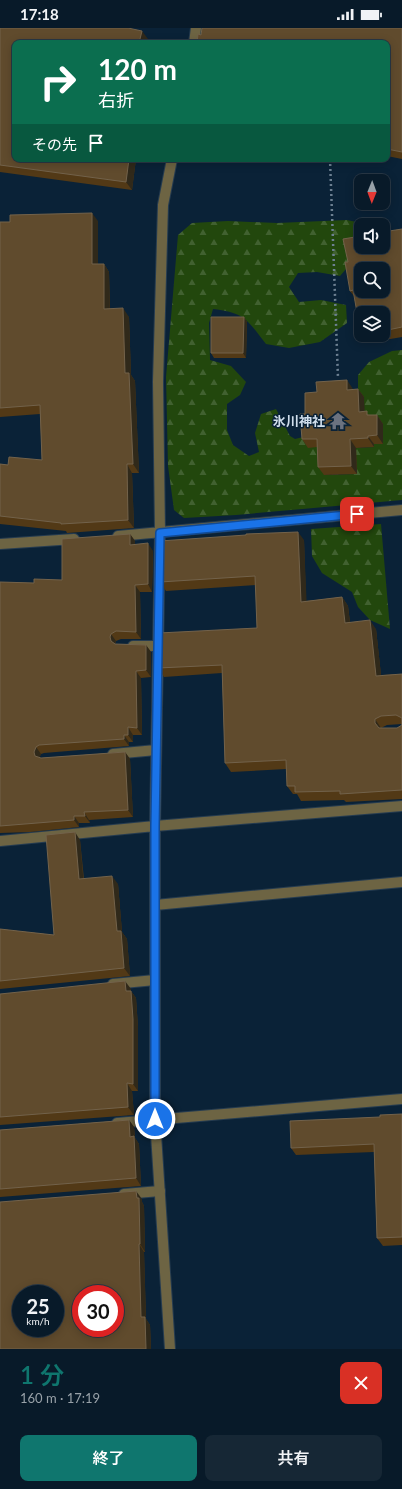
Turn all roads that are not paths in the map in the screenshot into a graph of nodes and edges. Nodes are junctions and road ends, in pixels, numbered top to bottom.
1 (196, 28) edge
2 (194, 40) edge
3 (171, 162) edge
4 (402, 510) edge
5 (160, 533) junction
6 (108, 536) edge
7 (85, 538) edge
8 (0, 544) edge
9 (122, 645) edge
10 (158, 646) junction
11 (156, 750) junction
12 (101, 755) edge
13 (402, 806) edge
14 (155, 826) junction
15 (0, 841) edge
16 (402, 882) edge
17 (155, 905) junction
18 (155, 980) junction
19 (100, 985) edge
20 (402, 1099) edge
21 (155, 1119) junction
22 (106, 1123) edge
23 (160, 1191) junction
24 (114, 1195) edge
25 (170, 1349) edge

1 - 2 street
3 - 5 street
4 - 5 street
5 - 6 street
5 - 10 street
7 - 8 street
9 - 10 street
10 - 11 street
11 - 12 street
11 - 14 street
13 - 14 street
14 - 15 street
14 - 17 street
16 - 17 street
17 - 18 street
18 - 19 street
18 - 21 street
20 - 21 street
21 - 22 street
21 - 23 street
23 - 24 street
23 - 25 street

